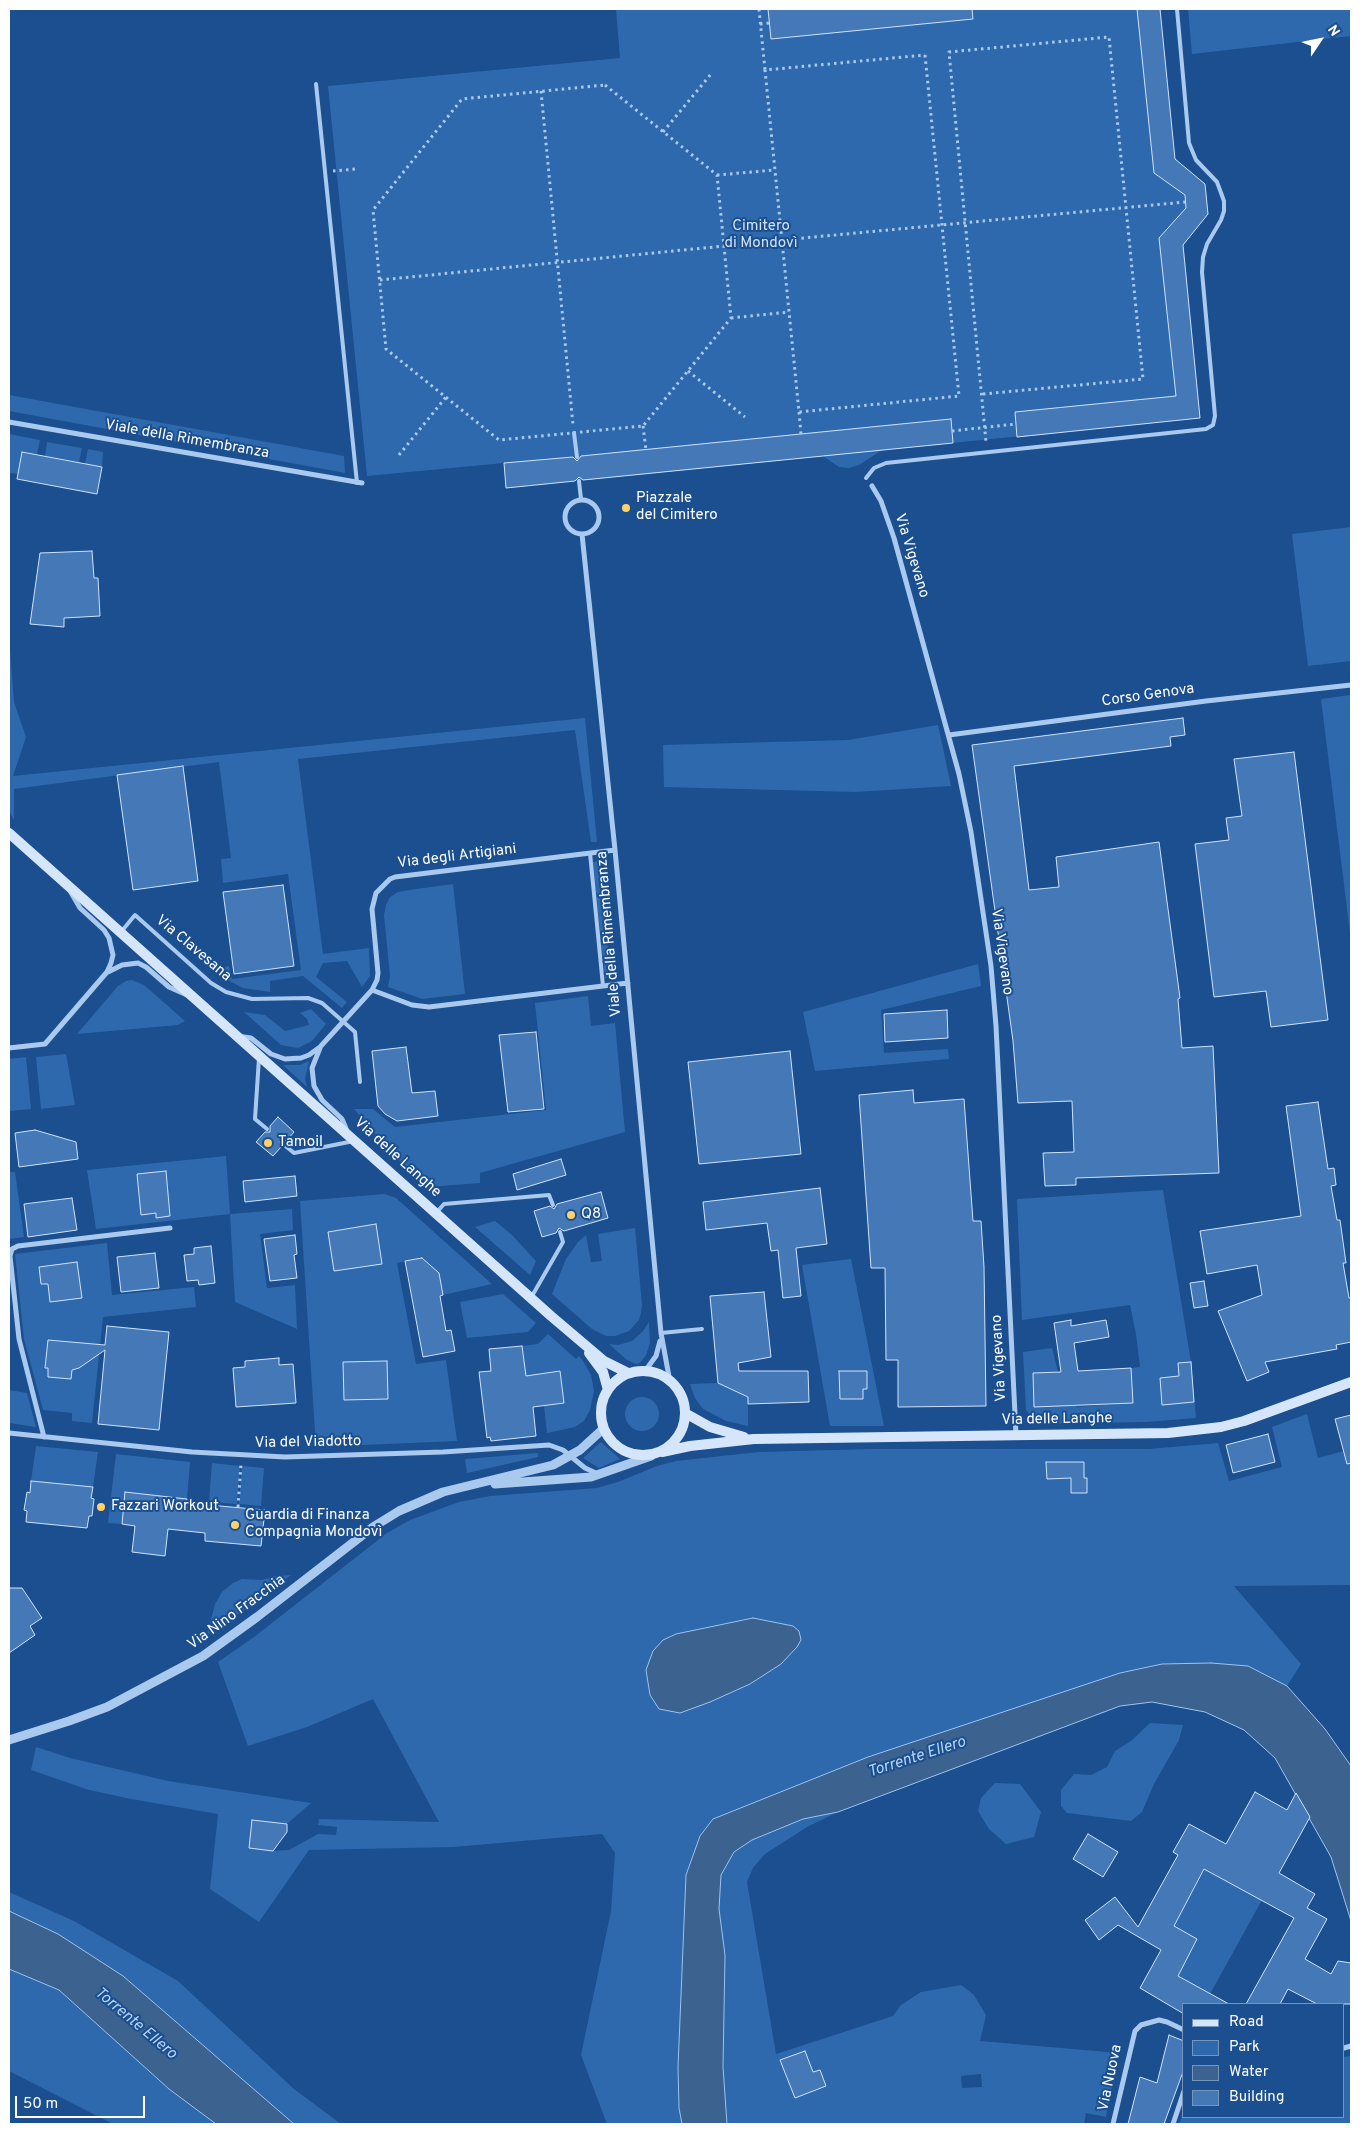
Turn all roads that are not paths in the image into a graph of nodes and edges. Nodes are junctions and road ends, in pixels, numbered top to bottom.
1 (1176, 9) edge
2 (316, 84) dead end
3 (9, 422) edge
4 (574, 433) road end
5 (576, 456) dead end
6 (866, 478) dead end
7 (579, 481) dead end
8 (360, 483) joint
9 (872, 486) dead end
10 (581, 500) junction
11 (582, 534) junction
12 (1351, 685) edge
13 (949, 735) junction
14 (9, 833) edge
15 (615, 850) junction
16 (590, 853) junction
17 (67, 884) junction
18 (121, 932) junction
19 (107, 972) junction
20 (628, 983) junction
21 (603, 986) junction
22 (372, 990) junction
23 (194, 998) junction
24 (343, 1021) junction
25 (236, 1036) junction
26 (320, 1047) junction
27 (9, 1048) edge
28 (259, 1056) junction
29 (360, 1082) dead end
30 (267, 1129) dead end
31 (351, 1138) junction
32 (283, 1144) dead end
33 (553, 1206) dead end
34 (436, 1213) junction
35 (170, 1228) dead end
36 (560, 1232) dead end
37 (531, 1298) junction
38 (702, 1329) dead end
39 (660, 1333) junction
40 (580, 1341) junction
41 (646, 1371) junction
42 (628, 1373) junction
43 (670, 1382) junction
44 (1351, 1382) edge
45 (608, 1390) junction
46 (685, 1413) junction
47 (603, 1430) junction
48 (9, 1434) edge
49 (1016, 1436) junction
50 (44, 1437) junction
51 (754, 1439) junction
52 (662, 1452) junction
53 (650, 1456) junction
54 (571, 1457) junction
55 (600, 1475) junction
56 (469, 1486) junction
57 (9, 1740) edge
58 (1182, 2029) edge
59 (1182, 2096) edge
60 (1113, 2124) edge
61 (1172, 2124) edge

1 - 6 lane
2 - 8 lane
3 - 8 street, Viale della Rimembranza
4 - 5 lane
7 - 10 lane
9 - 13 street, Via Vigevano
10 - 11 street
10 - 11 street
11 - 15 street, Viale della Rimembranza
12 - 13 street, Corso Genova
13 - 49 street, Via Vigevano
14 - 17 main road, Via delle Langhe
15 - 16 street, Via degli Artigiani
15 - 20 street, Viale della Rimembranza
16 - 21 lane
16 - 22 street, Via degli Artigiani
17 - 18 main road, Via delle Langhe
17 - 19 street, Via delle Langhe
18 - 23 main road, Via delle Langhe
18 - 24 lane, Via Clavesana
19 - 23 street, Via delle Langhe
19 - 27 street
20 - 21 street
20 - 39 street, Viale della Rimembranza
21 - 22 street
22 - 24 street
23 - 25 main road, Via delle Langhe
24 - 26 street
24 - 29 lane, Via Clavesana
25 - 26 street
25 - 28 main road, Via delle Langhe
26 - 31 street
28 - 30 lane
28 - 31 main road, Via delle Langhe
31 - 32 lane
31 - 34 main road, Via delle Langhe
33 - 34 lane
34 - 37 main road, Via delle Langhe
35 - 50 street
36 - 37 lane
37 - 40 main road, Via delle Langhe
38 - 39 lane
39 - 41 street
39 - 43 street
40 - 42 main road, Via delle Langhe
40 - 45 main road, Via delle Langhe
41 - 42 main road
41 - 43 main road
42 - 45 main road
43 - 46 main road
44 - 49 main road, Via delle Langhe
45 - 47 main road
46 - 51 main road, Via delle Langhe
46 - 52 main road, Via delle Langhe
47 - 53 main road, Via delle Langhe
47 - 54 street, Via Nino Fracchia
48 - 50 street, Via del Viadotto
49 - 51 main road, Via delle Langhe
50 - 54 street, Via del Viadotto
51 - 52 main road, Via delle Langhe
52 - 53 main road, Via delle Langhe
53 - 55 street, Via Nino Fracchia
54 - 55 street, Via del Viadotto
54 - 56 street, Via Nino Fracchia
55 - 56 street, Via Nino Fracchia
56 - 57 street, Via Nino Fracchia
58 - 60 street, Via Nuova
59 - 61 street

